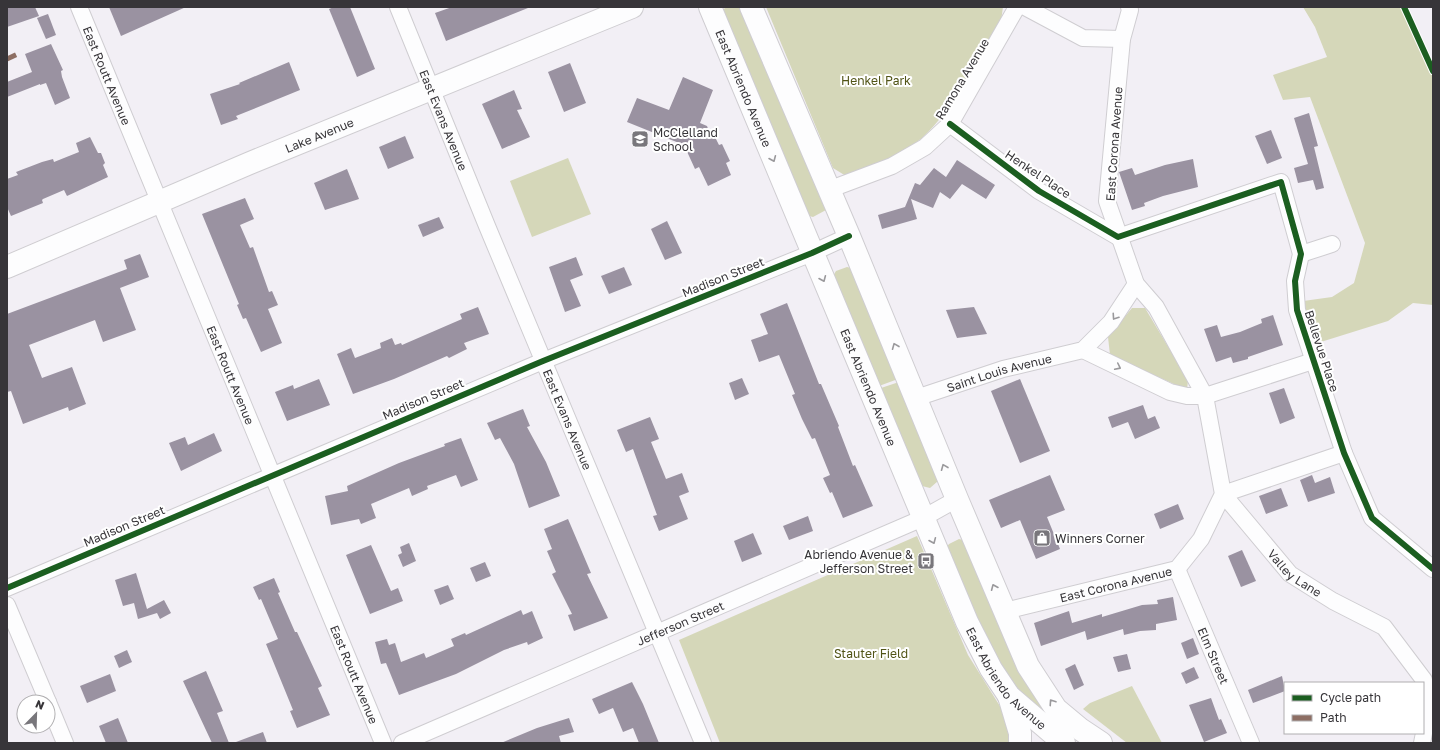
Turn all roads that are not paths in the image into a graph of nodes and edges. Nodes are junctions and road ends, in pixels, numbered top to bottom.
1 (78, 7) edge
2 (398, 7) edge
3 (632, 7) edge
4 (710, 7) edge
5 (751, 7) edge
6 (1017, 7) edge
7 (1025, 7) edge
8 (1129, 7) edge
9 (1122, 39) junction
10 (433, 90) junction
11 (950, 124) junction
12 (828, 190) junction
13 (160, 202) junction
14 (849, 236) junction
15 (1118, 237) junction
16 (1332, 244) dead end
17 (812, 253) junction
18 (1301, 254) junction
19 (7, 267) edge
20 (1136, 284) junction
21 (1083, 350) junction
22 (543, 361) junction
23 (1313, 361) junction
24 (1205, 396) junction
25 (916, 398) junction
26 (1344, 453) junction
27 (271, 475) junction
28 (1223, 494) junction
29 (957, 499) junction
30 (922, 518) junction
31 (1433, 568) edge
32 (1177, 569) junction
33 (7, 588) edge
34 (7, 605) edge
35 (1005, 611) junction
36 (658, 634) junction
37 (45, 694) edge
38 (1009, 696) junction
39 (56, 721) edge
40 (1424, 733) edge
41 (1071, 738) edge
42 (65, 743) edge
43 (383, 743) edge
44 (402, 743) edge
45 (703, 743) edge
46 (1020, 743) edge
47 (1101, 743) edge
48 (1251, 743) edge

1 - 13 street, East Routt Avenue
2 - 10 street, East Evans Avenue
3 - 10 main road, Lake Avenue
4 -> 17 main road, East Abriendo Avenue
5 - 12 main road, East Abriendo Avenue
6 - 11 street, Ramona Avenue
7 - 9 street
8 - 9 street, East Corona Avenue
9 - 15 street, East Corona Avenue
10 - 13 main road, Lake Avenue
10 - 22 street, East Evans Avenue
11 - 12 street, Ramona Avenue
11 - 15 street, Henkel Place
12 - 14 main road, East Abriendo Avenue
13 - 19 main road, Lake Avenue
13 - 27 street, East Routt Avenue
14 - 17 street, Madison Street
25 -> 14 main road, East Abriendo Avenue
15 - 18 street, Bellevue Place
15 - 20 street, East Corona Avenue
16 - 18 street
17 - 22 street, Madison Street
17 -> 30 main road, East Abriendo Avenue
18 - 23 street, Bellevue Place
20 -> 21 street
20 - 24 street, East Corona Avenue
21 -> 24 street
21 - 25 street, Saint Louis Avenue
22 - 27 street, Madison Street
22 - 36 street, East Evans Avenue
23 - 24 street
23 - 26 street, Bellevue Place
24 - 28 street, East Corona Avenue
29 -> 25 main road, East Abriendo Avenue
26 - 28 street
26 - 31 street, Bellevue Place
27 - 33 street, Madison Street
27 - 43 street, East Routt Avenue
28 - 32 street, East Corona Avenue
28 - 40 street, Valley Lane
29 - 30 street, Jefferson Street
35 -> 29 main road, East Abriendo Avenue
30 - 36 street, Jefferson Street
30 -> 38 main road, East Abriendo Avenue
32 - 35 street, East Corona Avenue
32 - 48 street, Elm Street
34 - 37 street
41 -> 35 main road, East Abriendo Avenue
36 - 44 street, Jefferson Street
36 - 45 street, East Evans Avenue
38 - 41 main road, East Abriendo Avenue
38 - 46 main road
39 - 42 street
41 - 47 main road

